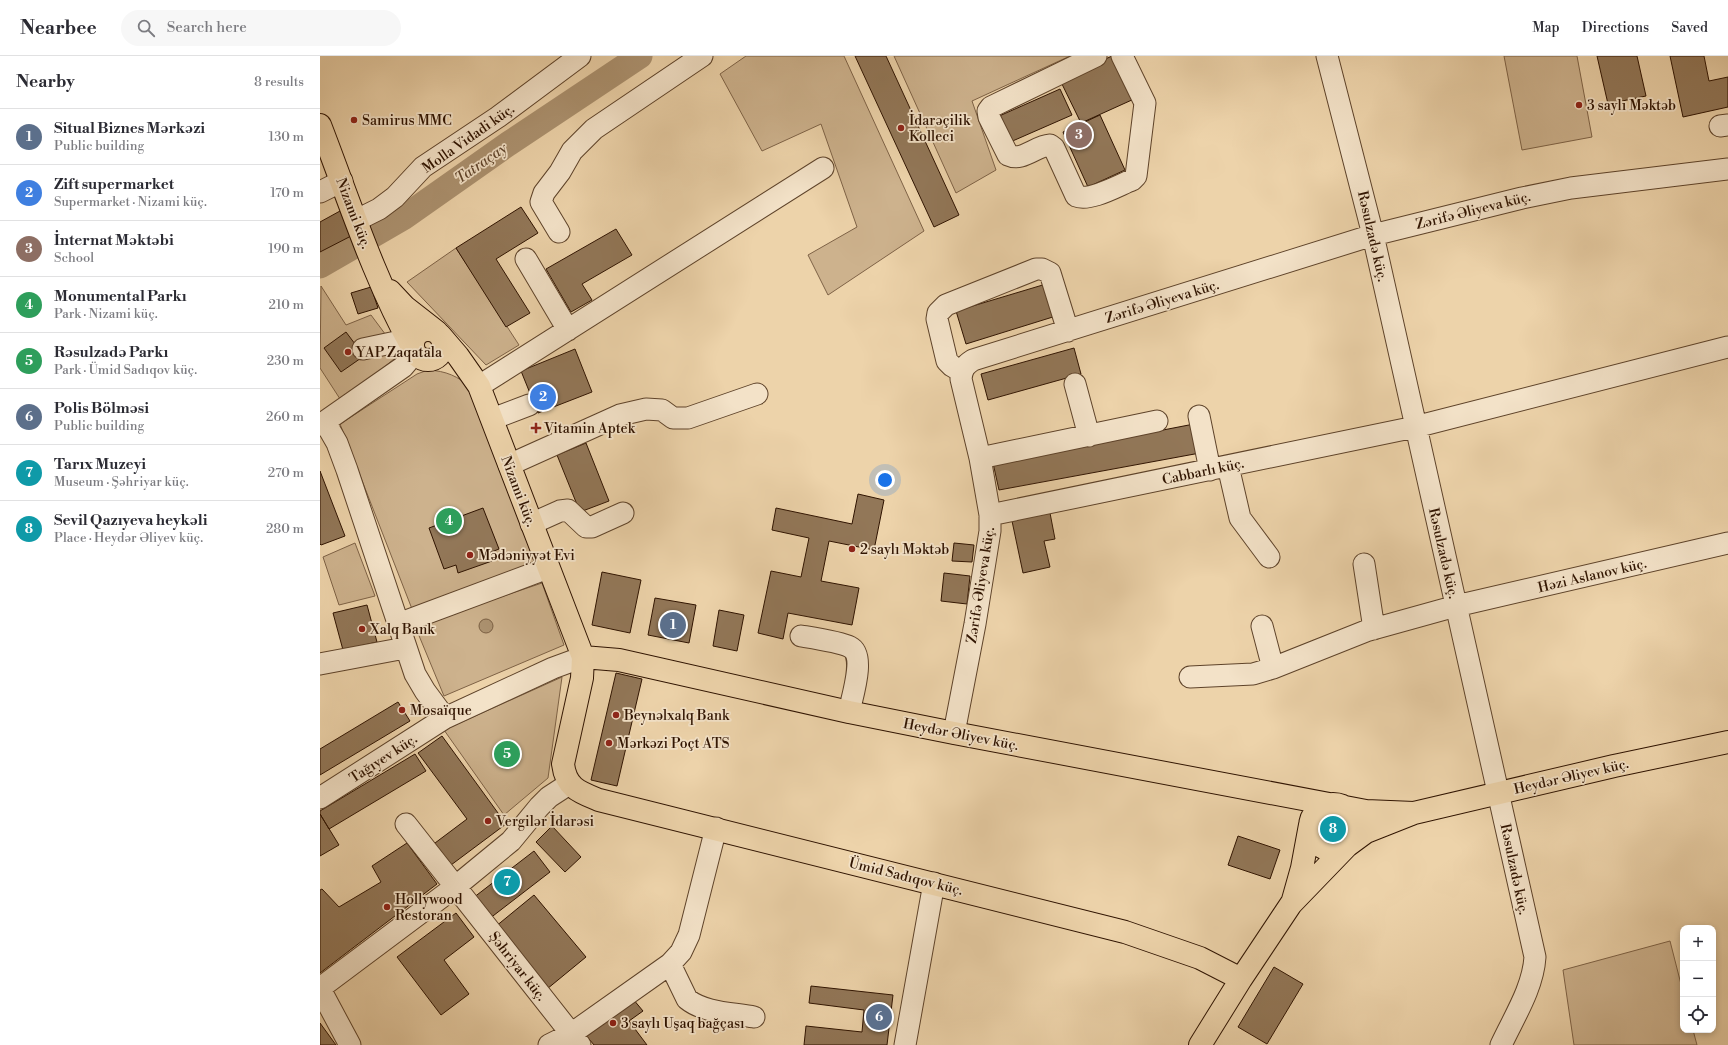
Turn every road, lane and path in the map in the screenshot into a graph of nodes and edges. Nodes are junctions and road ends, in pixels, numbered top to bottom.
1 (580, 56) edge
2 (702, 56) edge
3 (1096, 56) edge
4 (1122, 56) edge
5 (1327, 56) edge
6 (320, 125) edge
7 (823, 168) dead end
8 (1728, 169) edge
9 (342, 181) junction
10 (320, 192) edge
11 (357, 220) junction
12 (559, 232) dead end
13 (1373, 235) junction
14 (526, 259) dead end
15 (380, 279) junction
16 (568, 330) junction
17 (1068, 331) junction
18 (438, 334) junction
19 (1728, 347) edge
20 (363, 349) dead end
21 (422, 354) junction
22 (962, 372) junction
23 (474, 379) junction
24 (1075, 384) dead end
25 (758, 394) dead end
26 (529, 404) dead end
27 (1199, 416) dead end
28 (492, 419) junction
29 (1157, 421) dead end
30 (323, 424) edge
31 (1415, 428) junction
32 (1089, 436) junction
33 (980, 458) junction
34 (509, 465) junction
35 (1219, 468) junction
36 (623, 513) dead end
37 (990, 515) junction
38 (531, 524) junction
39 (1728, 543) edge
40 (1268, 557) dead end
41 (1364, 564) dead end
42 (548, 568) junction
43 (1456, 606) junction
44 (398, 624) junction
45 (1262, 626) dead end
46 (1374, 629) junction
47 (801, 636) dead end
48 (405, 648) junction
49 (583, 657) junction
50 (320, 664) edge
51 (1274, 668) junction
52 (1190, 677) dead end
53 (849, 712) junction
54 (445, 718) junction
55 (954, 734) junction
56 (1728, 742) edge
57 (569, 784) junction
58 (1499, 792) junction
59 (320, 798) edge
60 (1340, 806) junction
61 (1414, 813) junction
62 (406, 824) dead end
63 (1310, 825) junction
64 (716, 828) junction
65 (1347, 846) junction
66 (934, 883) junction
67 (455, 888) junction
68 (1291, 904) junction
69 (670, 964) junction
70 (1241, 979) junction
71 (320, 989) edge
72 (754, 1017) dead end
73 (576, 1039) edge
74 (350, 1045) edge
75 (549, 1045) edge
76 (905, 1045) edge
77 (1200, 1045) edge
78 (1501, 1045) edge

1 - 11 street, Molla Vidadi küç.
2 - 12 street
3 - 4 street
5 - 13 street, Rəsulzadə küç.
6 - 9 main road, Nizami küç.
7 - 16 street
8 - 13 street, Zərifə Əliyeva küç.
9 - 10 street
9 - 11 main road, Nizami küç.
11 - 15 main road, Nizami küç.
13 - 17 street, Zərifə Əliyeva küç.
13 - 31 street, Rəsulzadə küç.
14 - 16 street
15 - 18 main road, Nizami küç.
15 - 21 main road, Nizami küç.
16 - 23 street
17 - 22 street, Zərifə Əliyeva küç.
17 - 22 street
18 - 21 main road
18 - 23 main road, Nizami küç.
19 - 31 street, Cabbarlı küç.
20 - 21 street
21 - 23 main road
21 - 30 street
22 - 33 street, Zərifə Əliyeva küç.
23 - 28 main road, Nizami küç.
24 - 32 street
25 - 34 street
26 - 28 street
27 - 35 street
28 - 34 main road, Nizami küç.
29 - 32 street
30 - 44 street
31 - 35 street, Cabbarlı küç.
31 - 43 street, Rəsulzadə küç.
32 - 33 street
33 - 37 street, Zərifə Əliyeva küç.
34 - 38 main road, Nizami küç.
35 - 37 street, Cabbarlı küç.
35 - 40 street
36 - 38 street
37 - 55 street, Zərifə Əliyeva küç.
38 - 42 main road, Nizami küç.
39 - 43 street, Həzi Aslanov küç.
41 - 46 street
42 - 44 street
42 - 49 main road, Nizami küç.
43 - 46 street, Həzi Aslanov küç.
43 - 58 street, Rəsulzadə küç.
44 - 48 street
45 - 51 street
46 - 51 street, Həzi Aslanov küç.
47 - 53 street
48 - 50 street
48 - 54 street
49 - 53 main road, Heydər Əliyev küç.
49 - 54 street, Tağıyev küç.
49 - 57 main road
51 - 52 street, Həzi Aslanov küç.
53 - 55 main road, Heydər Əliyev küç.
54 - 59 street, Tağıyev küç.
55 - 60 main road, Heydər Əliyev küç.
56 - 58 main road, Heydər Əliyev küç.
57 - 64 main road, Ümid Sadıqov küç.
57 - 67 street
58 - 61 main road, Heydər Əliyev küç.
58 - 78 street, Rəsulzadə küç.
60 - 61 main road
60 - 63 main road
60 - 65 main road
61 - 65 main road
62 - 67 street, Şəhriyar küç.
63 - 65 main road
63 - 68 main road
64 - 66 main road, Ümid Sadıqov küç.
64 - 69 street
65 - 68 main road
66 - 70 main road, Ümid Sadıqov küç.
66 - 76 street
67 - 71 street
67 - 73 street, Şəhriyar küç.
68 - 70 main road
69 - 72 street
69 - 73 street
70 - 77 main road
71 - 74 street
73 - 75 street

